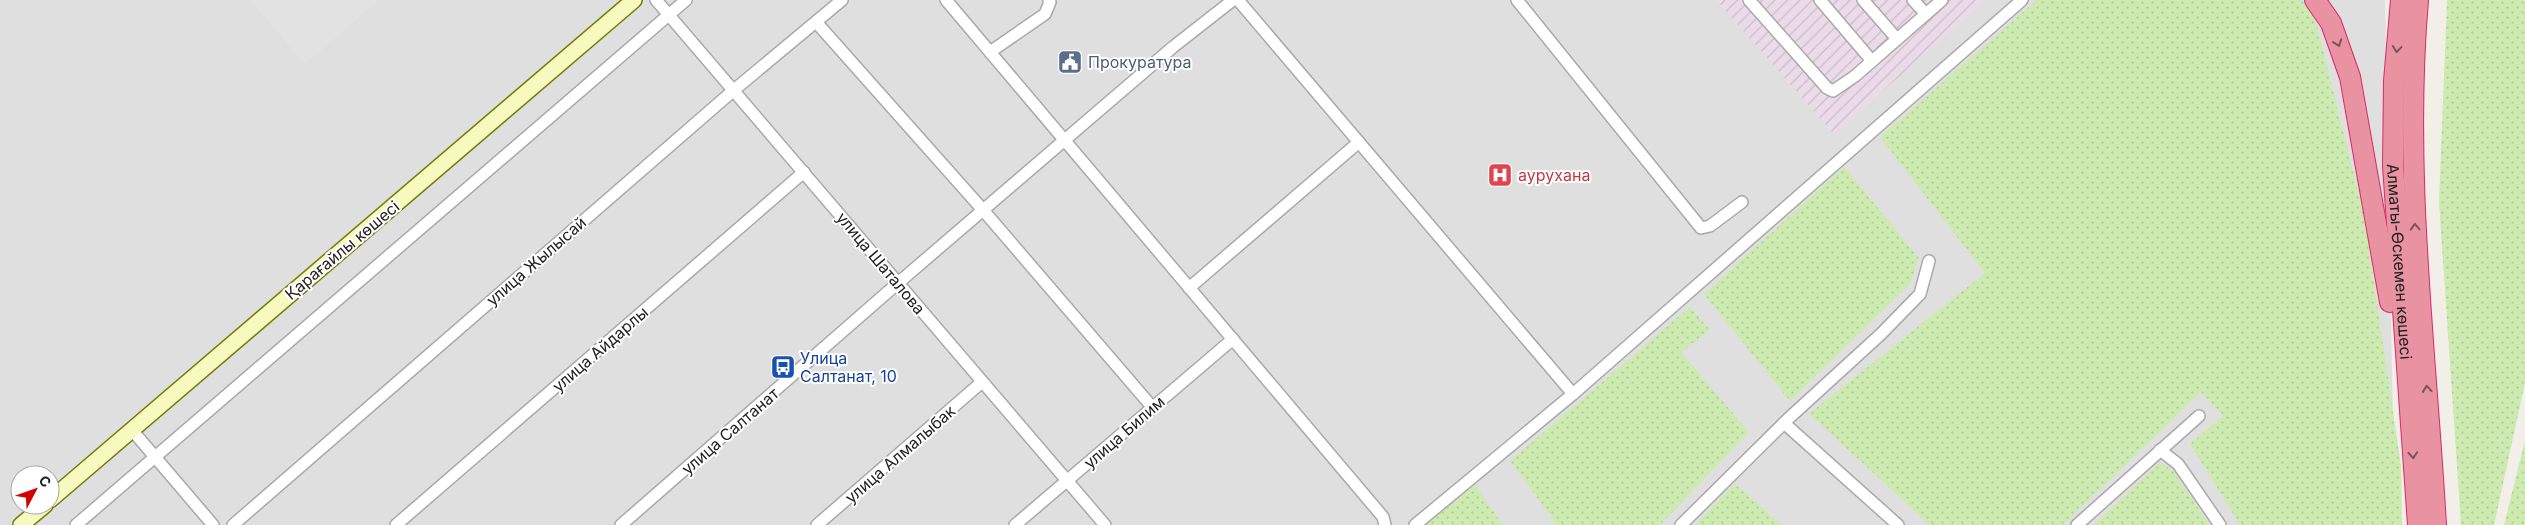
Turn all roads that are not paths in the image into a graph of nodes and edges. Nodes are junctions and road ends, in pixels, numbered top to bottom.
1 (634, 0) edge
2 (656, 0) edge
3 (686, 0) edge
4 (842, 0) edge
5 (1049, 0) edge
6 (1233, 0) edge
7 (1238, 0) edge
8 (1517, 0) edge
9 (1749, 0) edge
10 (1820, 0) edge
11 (1863, 0) edge
12 (1913, 0) edge
13 (1942, 0) edge
14 (2022, 0) edge
15 (2316, 0) edge
16 (2401, 0) edge
17 (2418, 0) edge
18 (948, 1) edge
19 (1926, 14) junction
20 (669, 15) junction
21 (816, 22) junction
22 (1897, 39) junction
23 (990, 52) junction
24 (1872, 61) junction
25 (734, 90) junction
26 (1065, 140) junction
27 (1359, 142) junction
28 (804, 172) junction
29 (1742, 202) dead end
30 (983, 210) junction
31 (1929, 261) dead end
32 (898, 283) junction
33 (1189, 288) junction
34 (1233, 339) junction
35 (982, 382) junction
36 (1573, 394) junction
37 (1153, 408) junction
38 (2199, 416) dead end
39 (2420, 421) junction
40 (1784, 423) junction
41 (132, 430) junction
42 (2160, 450) junction
43 (155, 456) junction
44 (1067, 481) junction
45 (60, 491) edge
46 (33, 515) edge
47 (21, 525) edge
48 (76, 525) edge
49 (213, 525) edge
50 (233, 525) edge
51 (396, 525) edge
52 (621, 525) edge
53 (817, 525) edge
54 (1015, 525) edge
55 (1105, 525) edge
56 (1386, 525) edge
57 (1416, 525) edge
58 (1681, 525) edge
59 (1898, 525) edge
60 (2077, 525) edge
61 (2220, 525) edge
62 (2418, 525) edge
63 (2436, 525) edge

1 - 41 street, Қарағайлы көшесі
2 - 20 street, улица Шаталова
3 - 20 street
4 - 21 street, улица Жылысай
5 - 23 street
6 - 26 street, улица Салтанат
7 - 27 street
8 - 29 street
9 - 24 street
10 - 24 street
11 - 22 street
12 - 19 street
13 - 19 street
14 - 36 street
15 -> 39 highway
16 -> 39 highway, Алматы-Өскемен көшесі
39 -> 17 highway, Алматы-Өскемен көшесі
18 - 23 street
19 - 22 street
20 - 25 street, улица Шаталова
20 - 43 street
21 - 25 street, улица Жылысай
21 - 30 street
22 - 24 street
23 - 26 street
25 - 28 street, улица Шаталова
25 - 50 street, улица Жылысай
26 - 30 street, улица Салтанат
26 - 33 street
27 - 33 street
27 - 36 street
28 - 32 street, улица Шаталова
28 - 51 street, улица Айдарлы
30 - 32 street, улица Салтанат
30 - 37 street
31 - 40 street
32 - 35 street, улица Шаталова
32 - 52 street, улица Салтанат
33 - 34 street
34 - 37 street, улица Билим
34 - 56 street
35 - 44 street, улица Шаталова
35 - 53 street, улица Алмалыбак
36 - 57 street
37 - 44 street, улица Билим
38 - 42 street
39 -> 62 highway, Алматы-Өскемен көшесі
39 - 63 highway, Алматы-Өскемен көшесі
40 - 58 street
40 - 59 street
41 - 43 street
41 - 45 street, Қарағайлы көшесі
42 - 60 street
42 - 61 street
43 - 48 street
43 - 49 street
44 - 54 street, улица Билим
44 - 55 street, улица Шаталова
46 - 47 street

